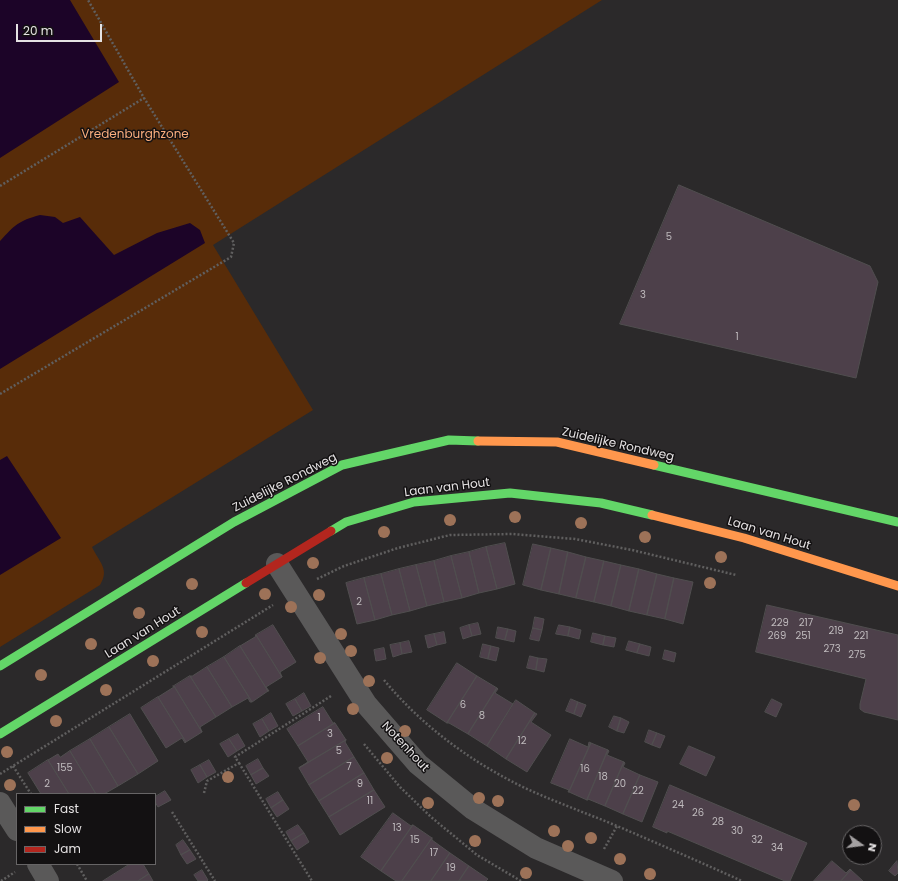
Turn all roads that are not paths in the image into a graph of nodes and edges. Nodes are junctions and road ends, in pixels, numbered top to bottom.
1 (898, 522) edge
2 (277, 564) junction
3 (898, 586) edge
4 (0, 666) edge
5 (0, 734) edge
6 (0, 803) edge
7 (16, 828) edge
8 (39, 865) edge
9 (608, 880) edge
10 (48, 881) edge

1 - 4 street, Zuidelijke Rondweg
2 - 3 street, Laan van Hout
2 - 5 street, Laan van Hout
2 - 9 street, Notenhout
6 - 7 street
8 - 10 street

